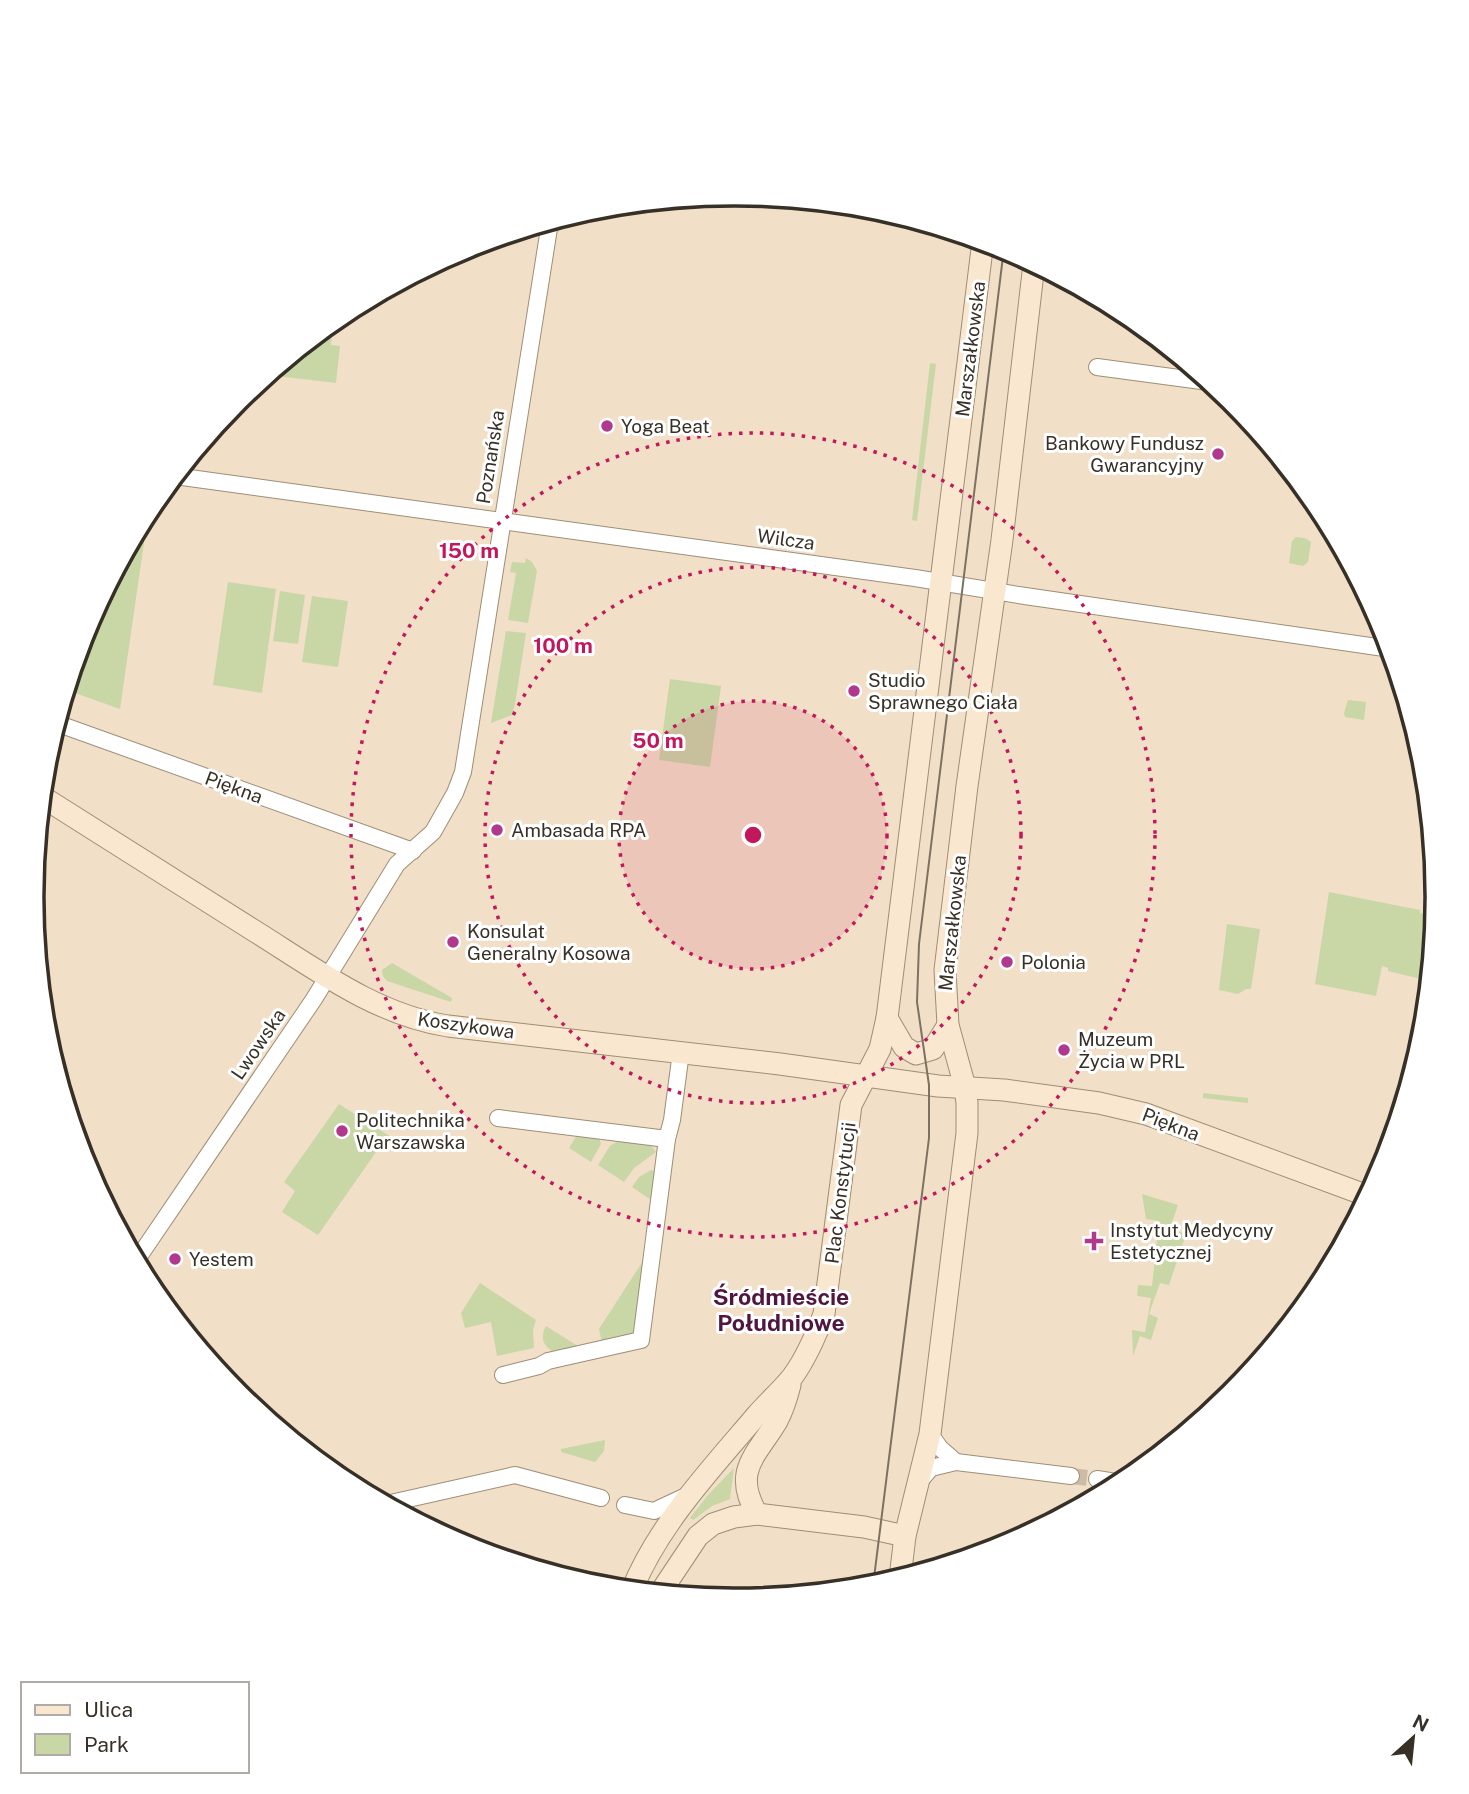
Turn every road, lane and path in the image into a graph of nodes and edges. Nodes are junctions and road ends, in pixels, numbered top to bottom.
1 (548, 232) edge
2 (982, 252) edge
3 (1033, 274) edge
4 (1097, 367) dead end
5 (1192, 380) edge
6 (185, 477) edge
7 (501, 522) junction
8 (942, 582) junction
9 (994, 591) junction
10 (1378, 647) edge
11 (65, 726) edge
12 (51, 802) edge
13 (413, 850) junction
14 (328, 977) junction
15 (887, 1018) junction
16 (948, 1026) junction
17 (681, 1052) junction
18 (865, 1077) junction
19 (965, 1087) junction
20 (498, 1118) dead end
21 (667, 1139) junction
22 (1359, 1193) edge
23 (142, 1251) edge
24 (503, 1375) dead end
25 (793, 1376) junction
26 (930, 1434) junction
27 (956, 1462) junction
28 (1071, 1476) tunnel mouth
29 (1097, 1479) tunnel mouth
30 (1104, 1480) edge
31 (917, 1483) junction
32 (691, 1493) junction
33 (601, 1498) dead end
34 (400, 1501) edge
35 (625, 1504) dead end
36 (757, 1514) junction
37 (905, 1536) junction
38 (901, 1567) edge
39 (637, 1581) edge
40 (666, 1584) edge

1 - 7 street, Poznańska
2 - 8 main road, Marszałkowska
3 - 9 main road, Marszałkowska
4 - 5 street
6 - 7 street, Wilcza
7 - 8 street, Wilcza
7 - 13 street, Poznańska
8 - 9 street, Wilcza
8 - 15 main road, Marszałkowska
9 - 10 street, Wilcza
9 - 16 main road, Marszałkowska
11 - 13 street, Piękna
12 - 14 main road, Koszykowa
13 - 14 street, Lwowska
14 - 17 main road, Koszykowa
14 - 23 street, Lwowska
15 - 16 main road
15 - 18 main road, Marszałkowska
16 - 19 main road, Marszałkowska
17 - 18 main road, Koszykowa
17 - 21 street
18 - 19 main road
18 - 25 main road, Plac Konstytucji
19 - 22 main road, Piękna
19 - 26 main road, Marszałkowska
20 - 21 street
21 - 24 street
25 - 32 main road, Plac Konstytucji
25 - 36 main road
26 - 27 street
26 - 31 main road, Marszałkowska
27 - 28 street
27 - 31 street
29 - 30 street
31 - 37 main road, Marszałkowska
32 - 35 street
32 - 39 main road, Plac Konstytucji
33 - 34 street
36 - 37 main road
36 - 40 main road
37 - 38 main road, Marszałkowska

